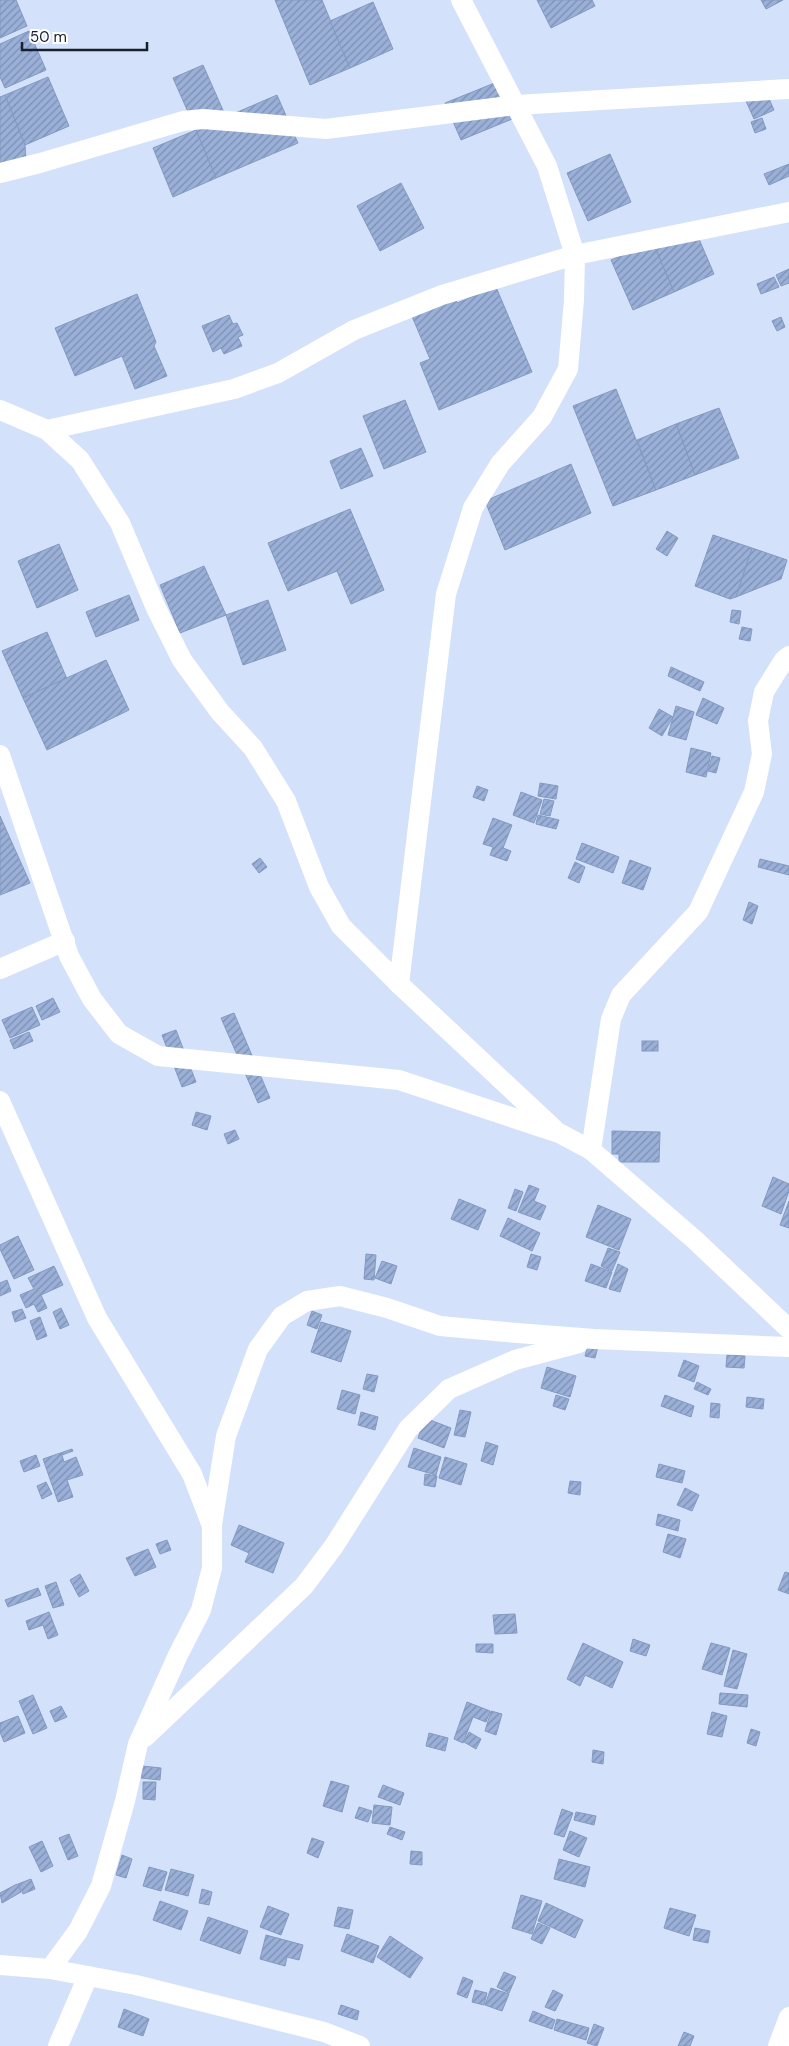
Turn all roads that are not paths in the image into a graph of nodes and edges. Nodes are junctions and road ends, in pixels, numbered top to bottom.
1 (462, 0) edge
2 (789, 89) edge
3 (516, 105) junction
4 (0, 173) edge
5 (789, 212) edge
6 (576, 255) junction
7 (0, 410) edge
8 (47, 430) junction
9 (789, 656) edge
10 (0, 755) edge
11 (8, 802) edge
12 (64, 941) junction
13 (0, 969) edge
14 (399, 984) junction
15 (0, 1101) edge
16 (559, 1134) junction
17 (591, 1150) junction
18 (789, 1329) edge
19 (594, 1339) junction
20 (789, 1346) edge
21 (212, 1526) junction
22 (138, 1744) junction
23 (0, 1965) edge
24 (50, 1969) junction
25 (88, 1976) junction
26 (789, 2017) edge
27 (58, 2046) edge
28 (360, 2046) edge
29 (778, 2046) edge

1 - 3 street
2 - 3 street
3 - 4 street
3 - 6 street
5 - 6 street
6 - 8 street
6 - 14 street
7 - 8 street
8 - 14 street
9 - 17 street
10 - 11 street
11 - 12 street
12 - 13 street
12 - 16 street
14 - 16 street
15 - 21 street
16 - 17 street
17 - 18 street
19 - 20 street
19 - 21 street
19 - 22 street
21 - 22 street
22 - 24 street
23 - 24 street
24 - 25 street
25 - 27 street
25 - 28 street
26 - 29 street

